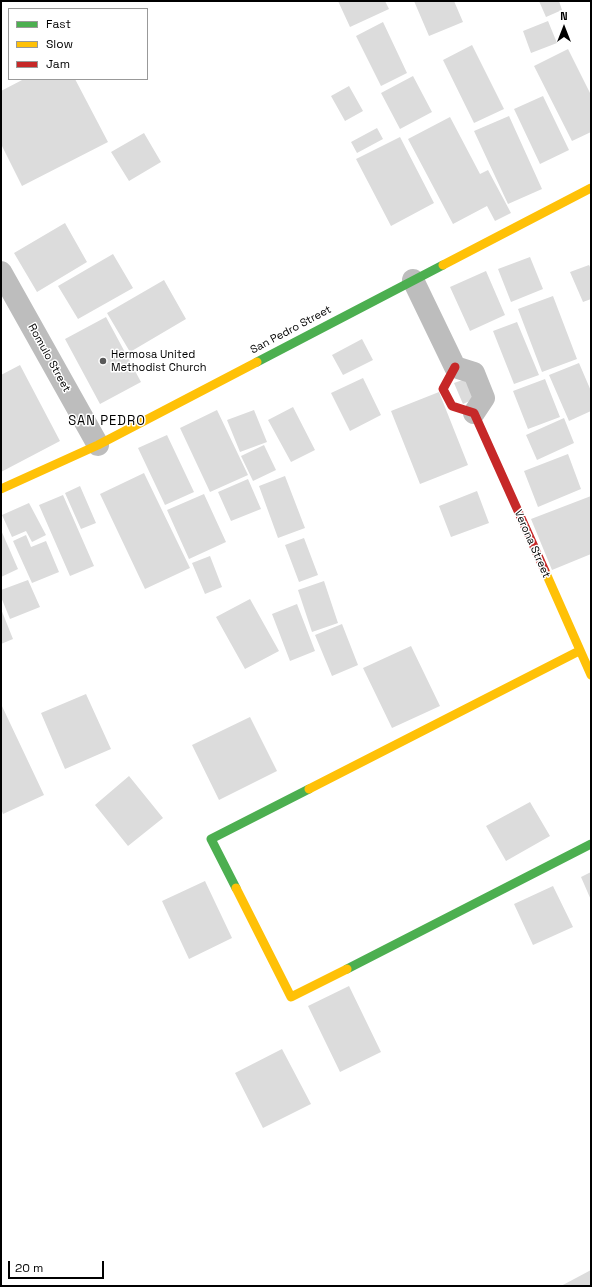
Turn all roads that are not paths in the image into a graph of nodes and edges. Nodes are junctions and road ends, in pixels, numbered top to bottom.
1 (591, 188) edge
2 (1, 272) edge
3 (413, 280) junction
4 (455, 367) junction
5 (474, 413) junction
6 (98, 445) junction
7 (1, 489) edge
8 (579, 650) junction
9 (591, 675) edge
10 (591, 844) edge

1 - 3 street, San Pedro Street
2 - 6 street, Romulo Street
3 - 4 street
3 - 6 street, San Pedro Street
4 - 5 street
4 - 5 street
5 - 8 street, Verona Street
6 - 7 street, San Pedro Street
8 - 9 street, Verona Street
8 - 10 street

